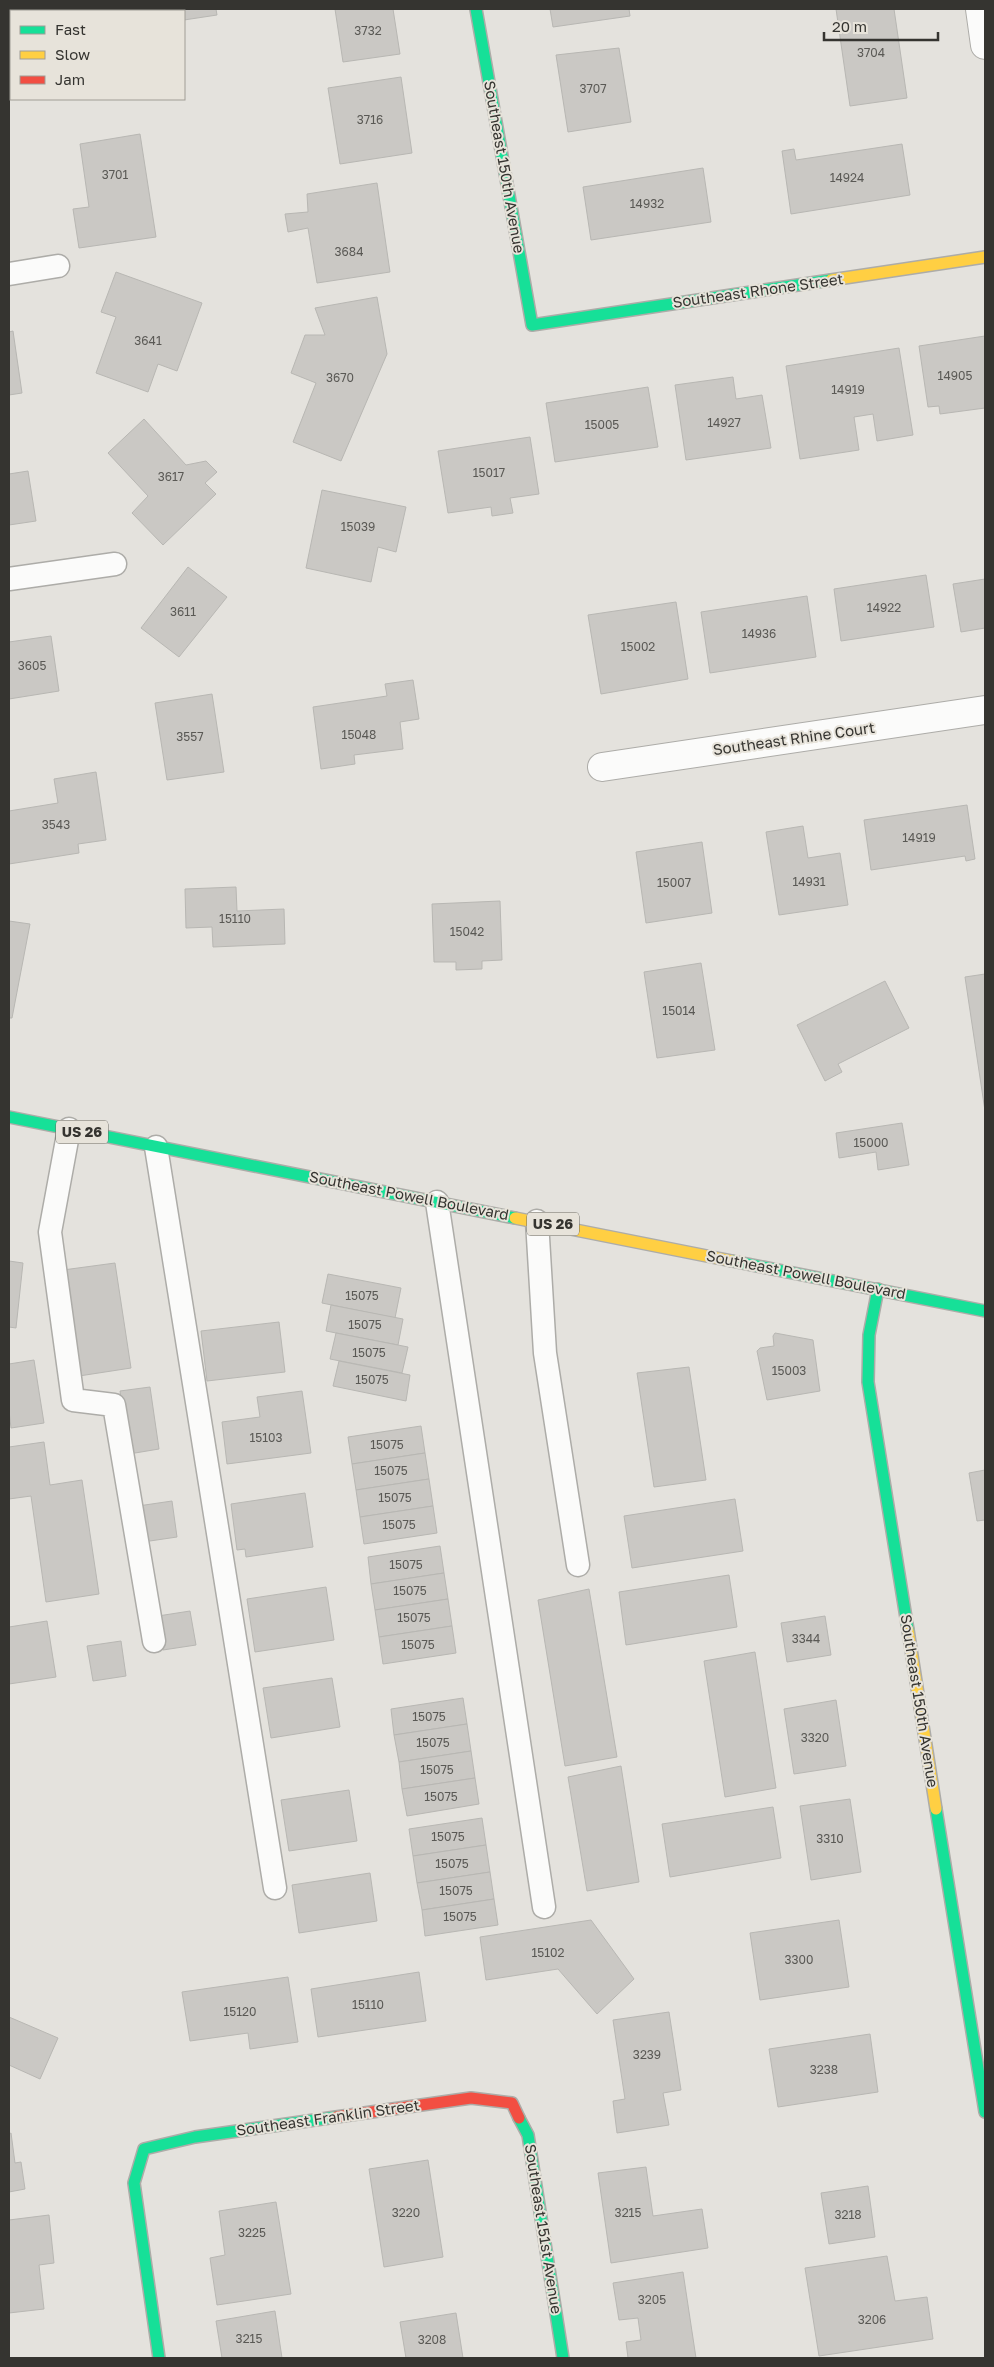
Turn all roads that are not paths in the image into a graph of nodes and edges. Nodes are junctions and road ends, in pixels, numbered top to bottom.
1 (476, 9) edge
2 (980, 9) edge
3 (985, 46) edge
4 (985, 257) edge
5 (58, 266) dead end
6 (9, 274) edge
7 (532, 325) joint
8 (115, 564) dead end
9 (9, 579) edge
10 (985, 710) edge
11 (602, 767) dead end
12 (9, 1117) edge
13 (69, 1129) junction
14 (156, 1147) junction
15 (437, 1202) junction
16 (536, 1221) junction
17 (878, 1289) junction
18 (985, 1311) edge
19 (578, 1565) dead end
20 (154, 1641) dead end
21 (275, 1888) dead end
22 (544, 1907) dead end
23 (512, 2103) joint
24 (985, 2112) edge
25 (159, 2358) edge
26 (563, 2358) edge

1 - 7 street, Southeast 150th Avenue
2 - 3 street
4 - 7 street, Southeast Rhone Street
5 - 6 lane
8 - 9 lane
10 - 11 street, Southeast Rhine Court
12 - 13 street, Southeast Powell Boulevard / US 26
13 - 14 street, Southeast Powell Boulevard / US 26
13 - 20 lane
14 - 15 street, Southeast Powell Boulevard / US 26
14 - 21 lane
15 - 16 street, Southeast Powell Boulevard / US 26
15 - 22 lane
16 - 17 street, Southeast Powell Boulevard / US 26
16 - 19 lane
17 - 18 street, Southeast Powell Boulevard / US 26
17 - 24 street, Southeast 150th Avenue
23 - 25 street, Southeast Franklin Street
23 - 26 street, Southeast 151st Avenue

